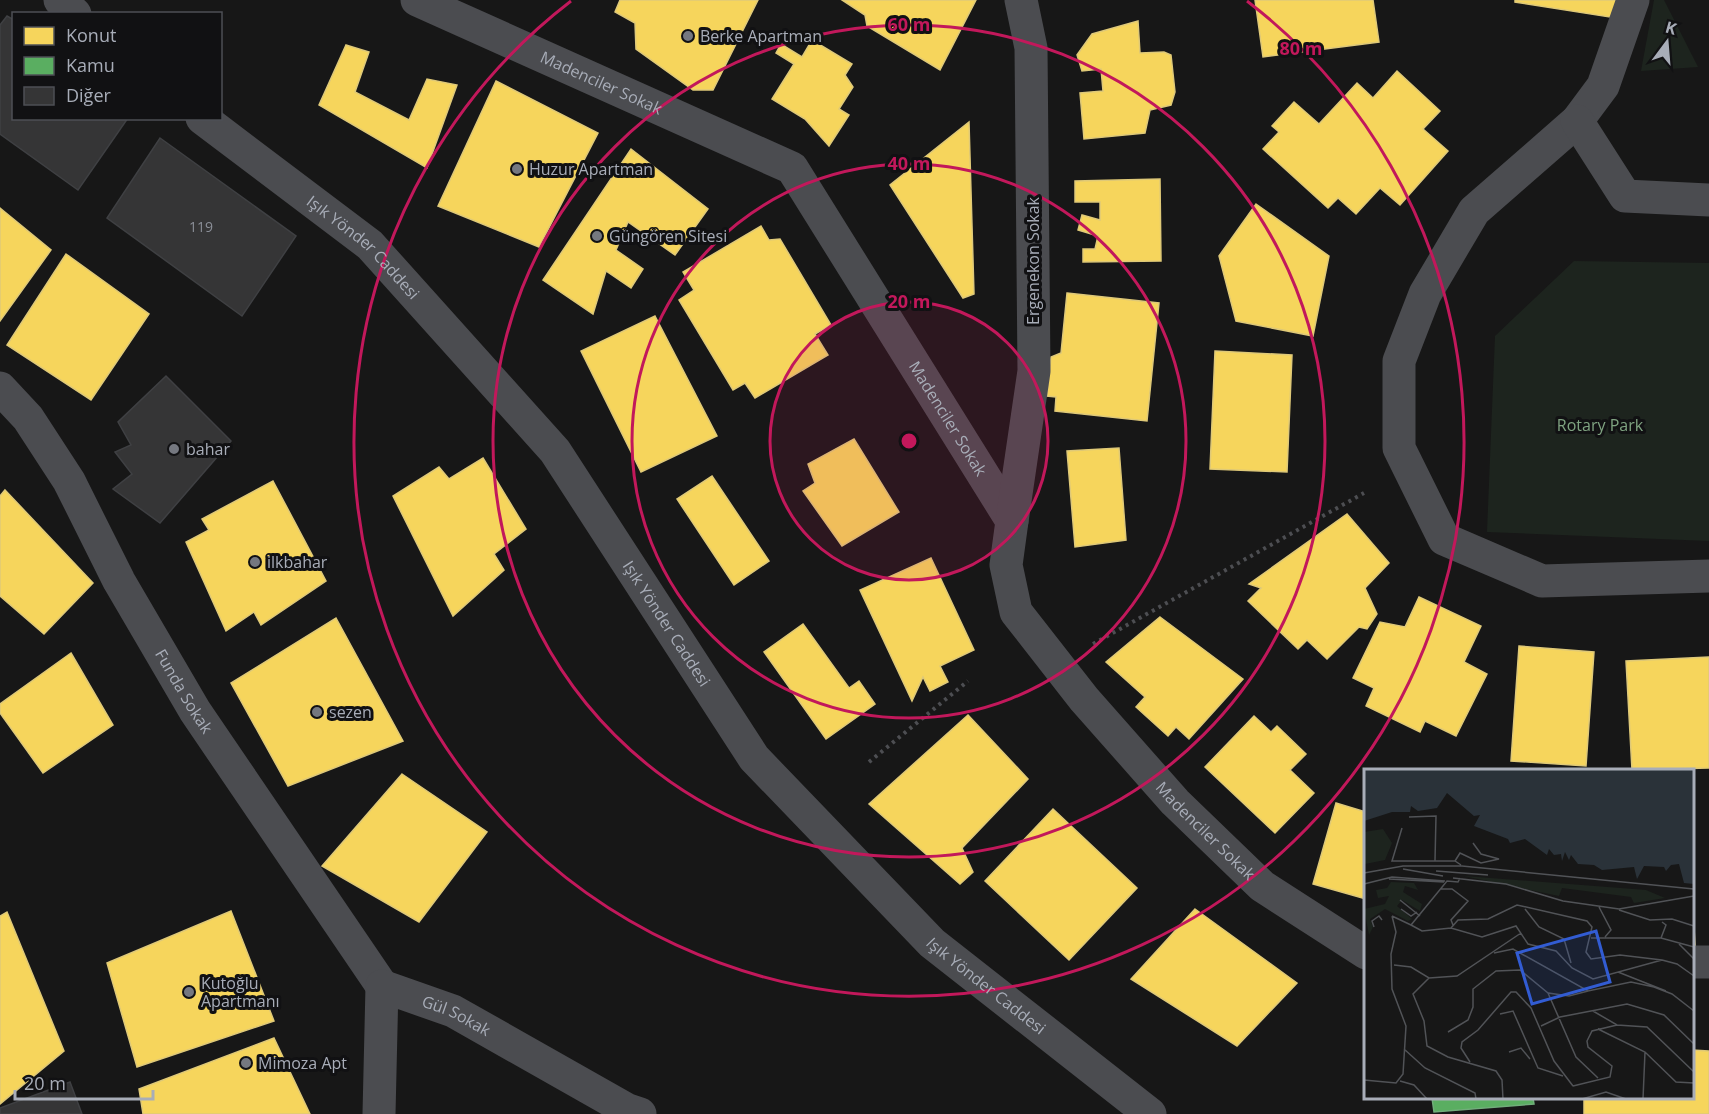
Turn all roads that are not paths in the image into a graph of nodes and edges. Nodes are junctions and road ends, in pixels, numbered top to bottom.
1 (60, 0) edge
2 (417, 0) edge
3 (1021, 0) edge
4 (1633, 0) edge
5 (73, 12) edge
6 (205, 120) edge
7 (1577, 121) junction
8 (1709, 200) edge
9 (0, 388) edge
10 (1012, 521) junction
11 (1709, 576) edge
12 (1364, 952) edge
13 (382, 986) junction
14 (379, 1114) edge
15 (640, 1114) edge
16 (1150, 1114) edge

1 - 5 street
2 - 10 street, Madenciler Sokak
3 - 10 street, Ergenekon Sokak
4 - 7 street
6 - 16 street, Işık Yönder Caddesi
7 - 8 street
7 - 11 street
9 - 13 street, Funda Sokak
10 - 12 street, Madenciler Sokak
13 - 14 street
13 - 15 street, Gül Sokak

